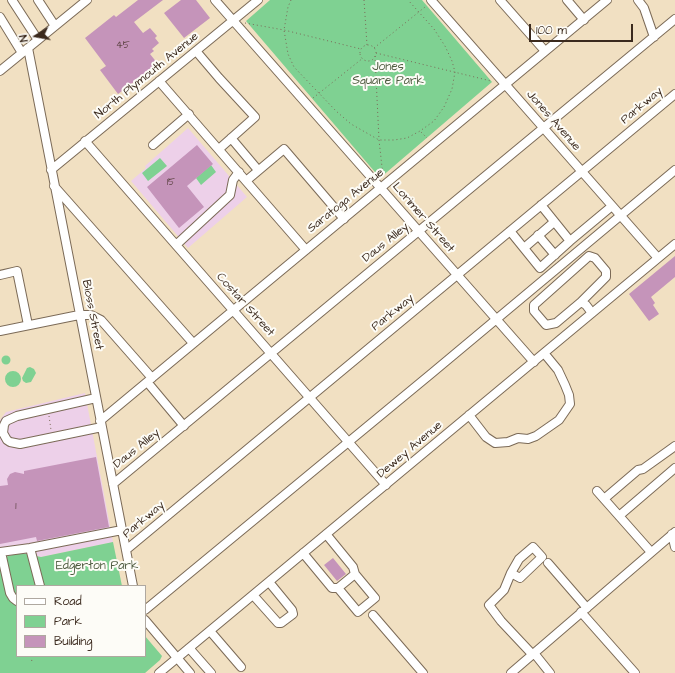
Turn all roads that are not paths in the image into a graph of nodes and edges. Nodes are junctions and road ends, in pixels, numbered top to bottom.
1 (12, 0) edge
2 (38, 0) edge
3 (87, 0) edge
4 (215, 0) edge
5 (258, 0) edge
6 (500, 0) edge
7 (567, 0) edge
8 (607, 0) edge
9 (638, 0) edge
10 (431, 1) edge
11 (0, 17) edge
12 (675, 19) edge
13 (233, 20) junction
14 (584, 20) junction
15 (56, 26) junction
16 (654, 37) junction
17 (38, 40) junction
18 (25, 51) junction
19 (196, 51) junction
20 (545, 51) junction
21 (0, 71) edge
22 (159, 81) junction
23 (505, 84) junction
24 (675, 94) edge
25 (189, 114) junction
26 (544, 128) junction
27 (231, 138) junction
28 (86, 142) junction
29 (153, 145) dead end
30 (219, 149) junction
31 (51, 170) junction
32 (258, 170) junction
33 (675, 170) edge
34 (239, 172) junction
35 (582, 172) junction
36 (246, 181) junction
37 (54, 186) junction
38 (381, 189) junction
39 (542, 205) junction
40 (612, 206) junction
41 (620, 216) junction
42 (344, 219) junction
43 (554, 222) junction
44 (419, 231) junction
45 (510, 231) junction
46 (538, 235) junction
47 (570, 241) junction
48 (675, 244) edge
49 (176, 245) junction
50 (524, 248) junction
51 (306, 250) junction
52 (555, 255) junction
53 (658, 258) junction
54 (0, 275) edge
55 (458, 275) junction
56 (581, 302) junction
57 (233, 310) junction
58 (592, 313) junction
59 (79, 315) junction
60 (496, 319) junction
61 (28, 325) junction
62 (0, 331) edge
63 (193, 343) junction
64 (271, 353) junction
65 (544, 353) junction
66 (534, 362) junction
67 (150, 380) junction
68 (310, 397) junction
69 (96, 398) junction
70 (470, 415) junction
71 (101, 424) junction
72 (184, 426) junction
73 (2, 433) edge
74 (348, 442) junction
75 (675, 446) edge
76 (675, 468) edge
77 (113, 484) junction
78 (386, 485) junction
79 (597, 491) dead end
80 (604, 499) junction
81 (619, 516) junction
82 (122, 530) junction
83 (674, 533) edge
84 (326, 534) junction
85 (675, 547) edge
86 (30, 548) junction
87 (126, 550) junction
88 (0, 552) edge
89 (651, 552) junction
90 (303, 553) junction
91 (548, 563) dead end
92 (511, 573) dead end
93 (355, 574) junction
94 (269, 582) junction
95 (40, 585) edge
96 (133, 585) edge
97 (338, 588) junction
98 (253, 595) junction
99 (16, 600) edge
100 (146, 609) edge
101 (584, 610) junction
102 (373, 615) dead end
103 (146, 621) edge
104 (210, 631) junction
105 (189, 648) junction
106 (533, 654) junction
107 (177, 658) junction
108 (241, 667) dead end
109 (159, 673) edge
110 (190, 673) edge
111 (211, 673) edge
112 (423, 673) edge
113 (511, 673) edge
114 (550, 673) edge
115 (635, 673) edge

1 - 17 street
2 - 15 street
3 - 15 street
4 - 13 street, Lorimer Street
5 - 13 street, North Plymouth Avenue
6 - 20 street
7 - 14 street
8 - 14 street, Saratoga Avenue
9 - 16 street
10 - 23 street, Jones Avenue
11 - 18 street
12 - 16 street, Daus Alley
13 - 19 street, North Plymouth Avenue
13 - 38 street, Lorimer Street
14 - 20 street, Saratoga Avenue
15 - 17 street
16 - 26 street, Daus Alley
17 - 18 street
18 - 21 street
18 - 31 street, Bloss Street
19 - 22 street, North Plymouth Avenue
19 - 27 street
20 - 23 street, Saratoga Avenue
22 - 25 street
22 - 28 street, North Plymouth Avenue
23 - 26 street, Jones Avenue
23 - 38 street, Saratoga Avenue
24 - 35 street, Parkway
25 - 29 street
25 - 30 street
26 - 35 street, Jones Avenue
26 - 44 street, Daus Alley
27 - 30 street
27 - 32 street
28 - 31 street, North Plymouth Avenue
28 - 49 street, Costar Street
30 - 34 street
31 - 37 street, Bloss Street
32 - 36 street
32 - 42 street
33 - 41 street
34 - 36 street
34 - 49 street
35 - 39 street, Parkway
35 - 40 street, Jones Avenue
36 - 51 street
37 - 59 street, Bloss Street
37 - 63 street
38 - 42 street, Saratoga Avenue
38 - 44 street, Lorimer Street
39 - 43 street
39 - 45 street, Parkway
40 - 41 street, Jones Avenue
40 - 47 street
41 - 53 street, Jones Avenue
41 - 60 street
42 - 51 street, Saratoga Avenue
43 - 46 street
43 - 47 street
44 - 55 street, Lorimer Street
44 - 64 street, Daus Alley
45 - 50 street
45 - 55 street, Parkway
46 - 50 street
46 - 52 street
47 - 52 street
48 - 53 street, Dewey Avenue
49 - 57 street, Costar Street
50 - 52 street
51 - 57 street, Saratoga Avenue
53 - 58 street, Dewey Avenue
54 - 61 street
55 - 60 street, Lorimer Street
55 - 68 street, Parkway
56 - 56 street
56 - 58 street
57 - 63 street, Saratoga Avenue
57 - 64 street, Costar Street
58 - 65 street, Dewey Avenue
59 - 61 street
59 - 67 street
59 - 69 street, Bloss Street
60 - 66 street, Lorimer Street
60 - 74 street
61 - 62 street
63 - 67 street, Saratoga Avenue
64 - 68 street, Costar Street
64 - 72 street, Daus Alley
65 - 66 street, Dewey Avenue
65 - 70 street
66 - 70 street, Dewey Avenue
67 - 71 street, Saratoga Avenue
67 - 72 street
68 - 74 street, Costar Street
68 - 87 street, Parkway
69 - 71 street, Bloss Street
69 - 73 street
70 - 78 street, Dewey Avenue
71 - 73 street
71 - 77 street, Bloss Street
72 - 77 street, Daus Alley
74 - 78 street, Costar Street
74 - 100 street
75 - 80 street
76 - 81 street
77 - 82 street, Bloss Street
78 - 84 street, Dewey Avenue
79 - 80 street
80 - 81 street
81 - 89 street
82 - 86 street
82 - 87 street, Bloss Street
83 - 85 street
83 - 89 street
84 - 90 street, Dewey Avenue
84 - 93 street
86 - 88 street
86 - 95 street
87 - 96 street, Bloss Street
88 - 99 street
89 - 101 street
90 - 94 street, Dewey Avenue
90 - 97 street
91 - 101 street
92 - 106 street
93 - 97 street
93 - 97 street
94 - 98 street, Dewey Avenue
94 - 98 street
98 - 104 street, Dewey Avenue
101 - 106 street
101 - 115 street
102 - 112 street
103 - 107 street
104 - 105 street, Dewey Avenue
104 - 108 street
105 - 107 street, Dewey Avenue
105 - 111 street
106 - 113 street
106 - 114 street
107 - 109 street, Dewey Avenue
107 - 110 street

